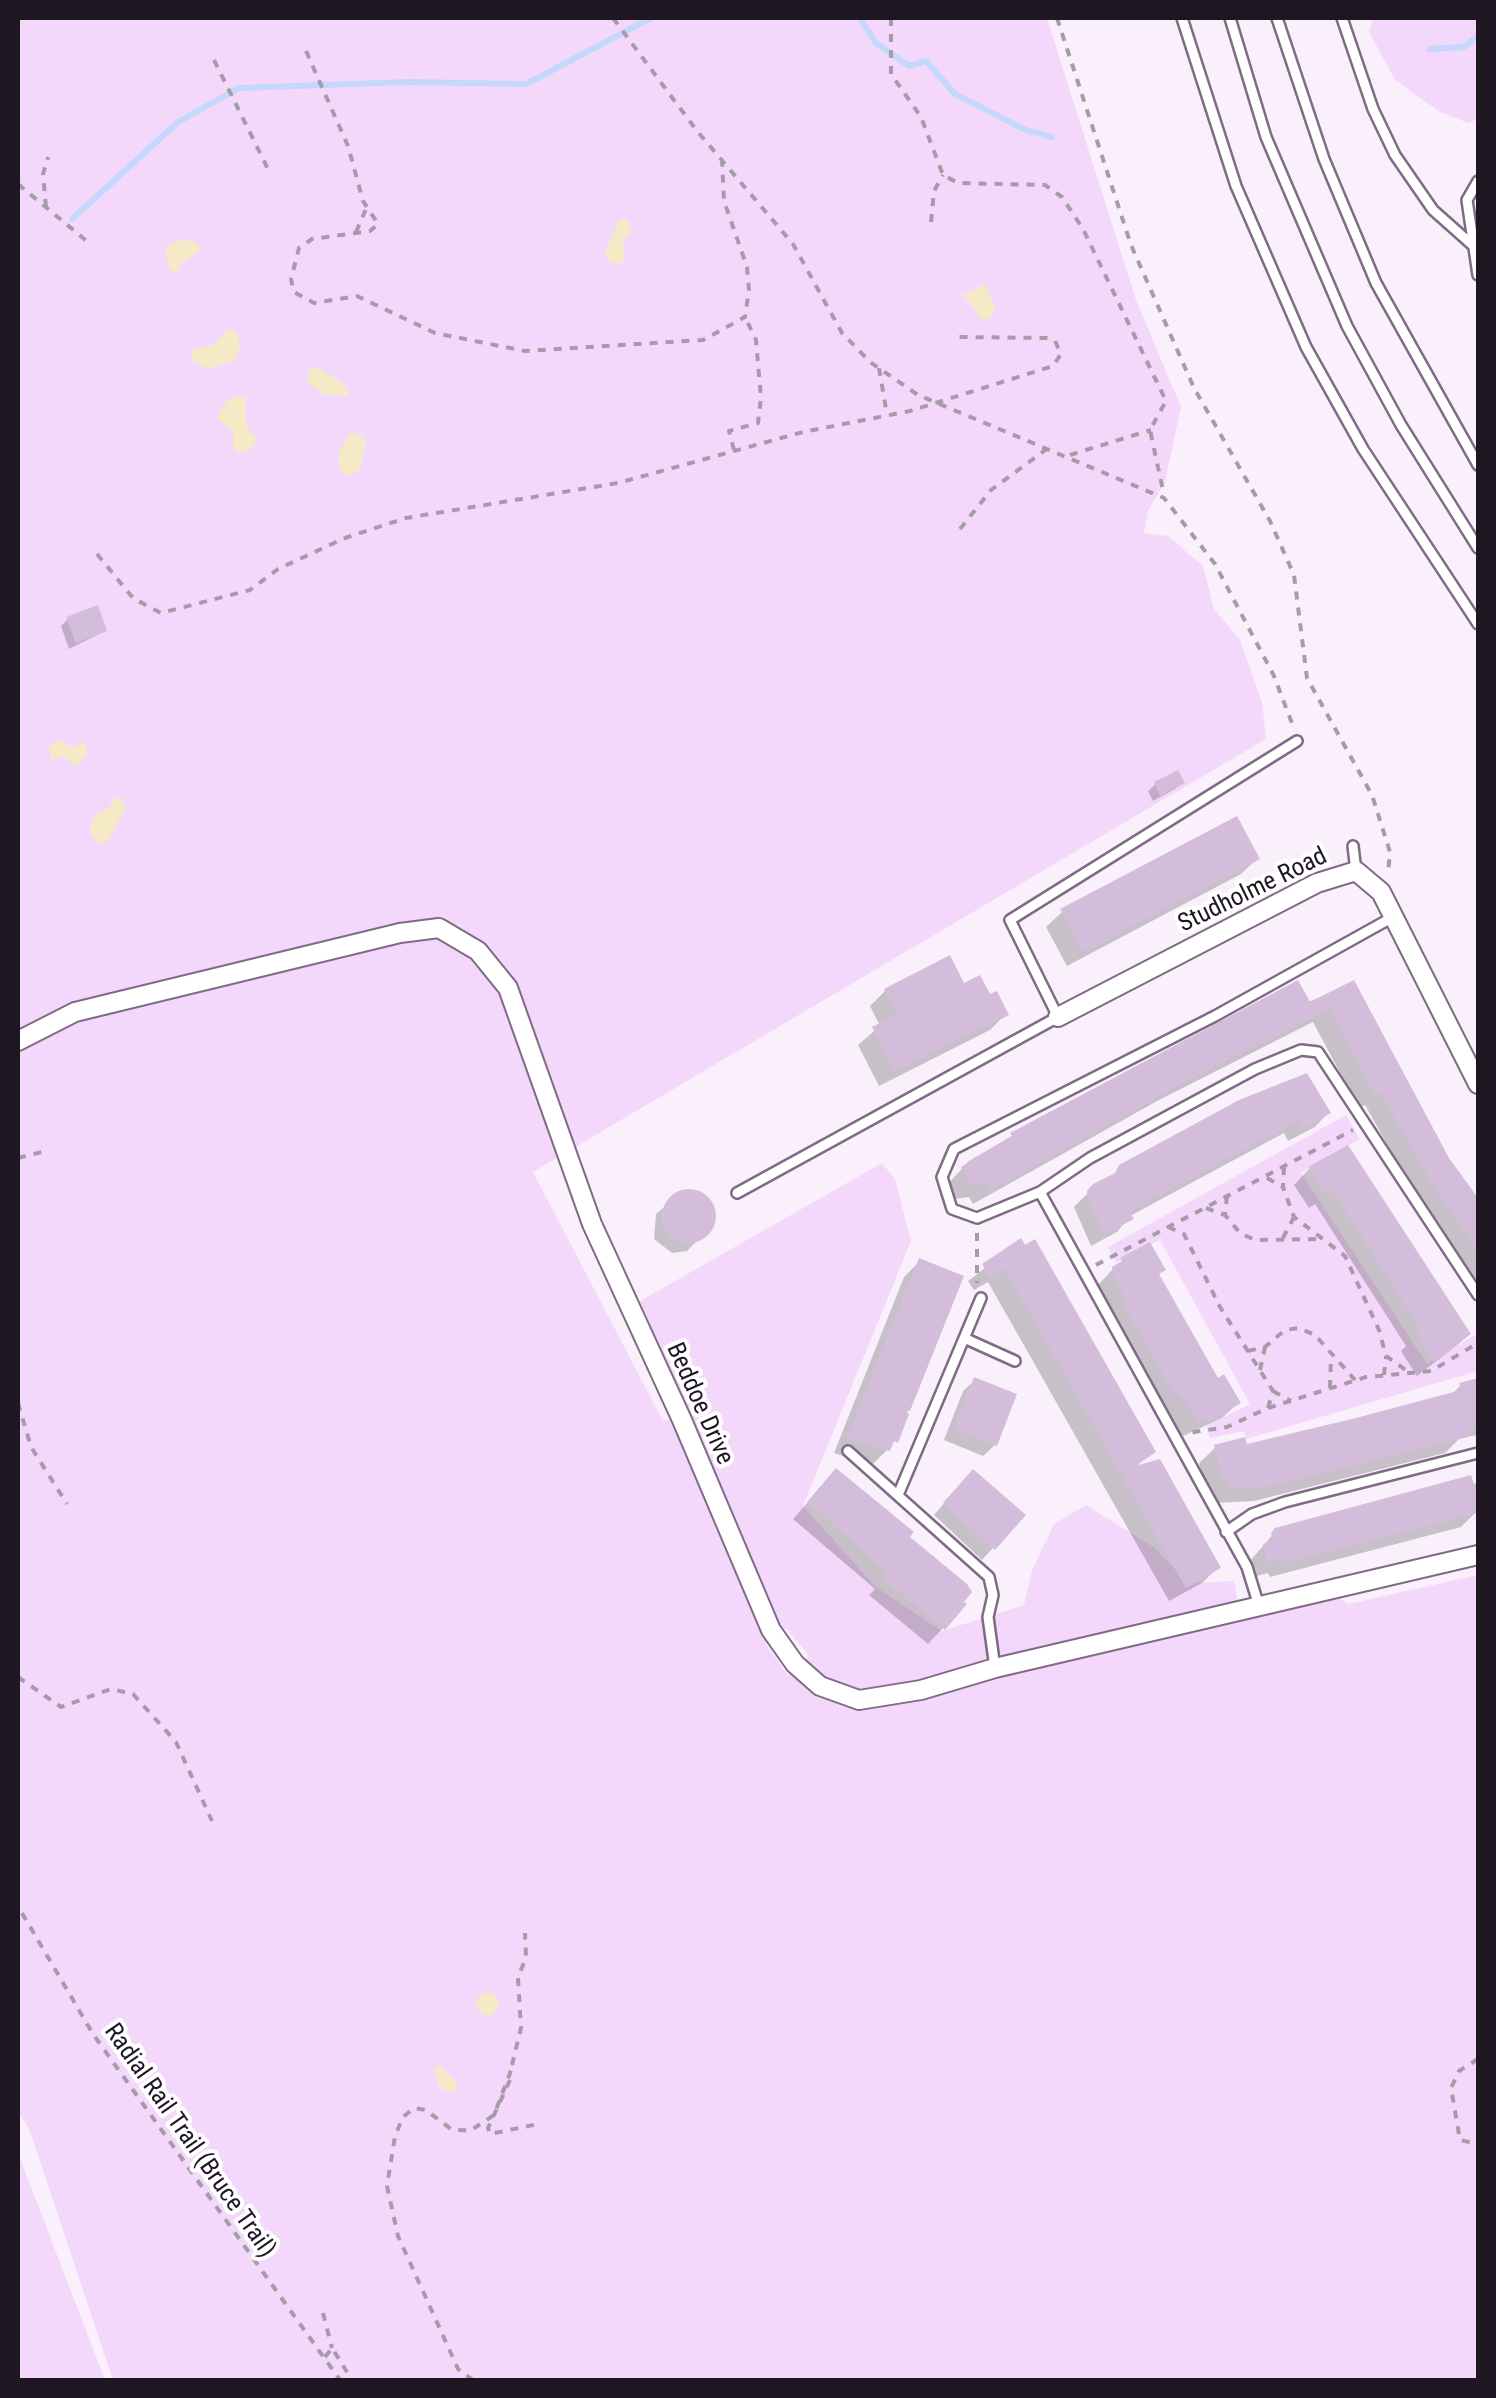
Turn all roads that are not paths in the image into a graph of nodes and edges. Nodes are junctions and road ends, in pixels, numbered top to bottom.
1 (1182, 18) edge
2 (1230, 18) edge
3 (1277, 18) edge
4 (1342, 18) edge
5 (1478, 180) edge
6 (1475, 247) edge
7 (1478, 274) edge
8 (1478, 464) edge
9 (1478, 548) edge
10 (1478, 624) edge
11 (1297, 742) dead end
12 (1353, 846) dead end
13 (1356, 871) junction
14 (1394, 917) junction
15 (1058, 1017) junction
16 (18, 1041) edge
17 (1478, 1084) edge
18 (737, 1192) dead end
19 (1040, 1192) junction
20 (1478, 1295) edge
21 (981, 1298) road end
22 (964, 1338) junction
23 (1015, 1361) dead end
24 (848, 1451) dead end
25 (1478, 1453) edge
26 (898, 1494) junction
27 (1226, 1532) junction
28 (1478, 1555) edge
29 (1259, 1606) junction
30 (995, 1668) junction

1 - 10 lane
2 - 9 lane
3 - 8 lane
4 - 6 lane
5 - 6 lane
6 - 7 lane
11 - 15 lane
12 - 13 lane
13 - 14 street, Studholme Road
13 - 15 street, Studholme Road
14 - 17 street, Studholme Road
14 - 19 lane
15 - 18 lane
16 - 30 street, Beddoe Drive
19 - 20 lane
19 - 27 lane
21 - 22 lane
22 - 23 lane
22 - 26 lane
24 - 26 lane
25 - 27 lane
26 - 30 lane
27 - 29 lane
28 - 29 street, Beddoe Drive
29 - 30 street, Beddoe Drive

